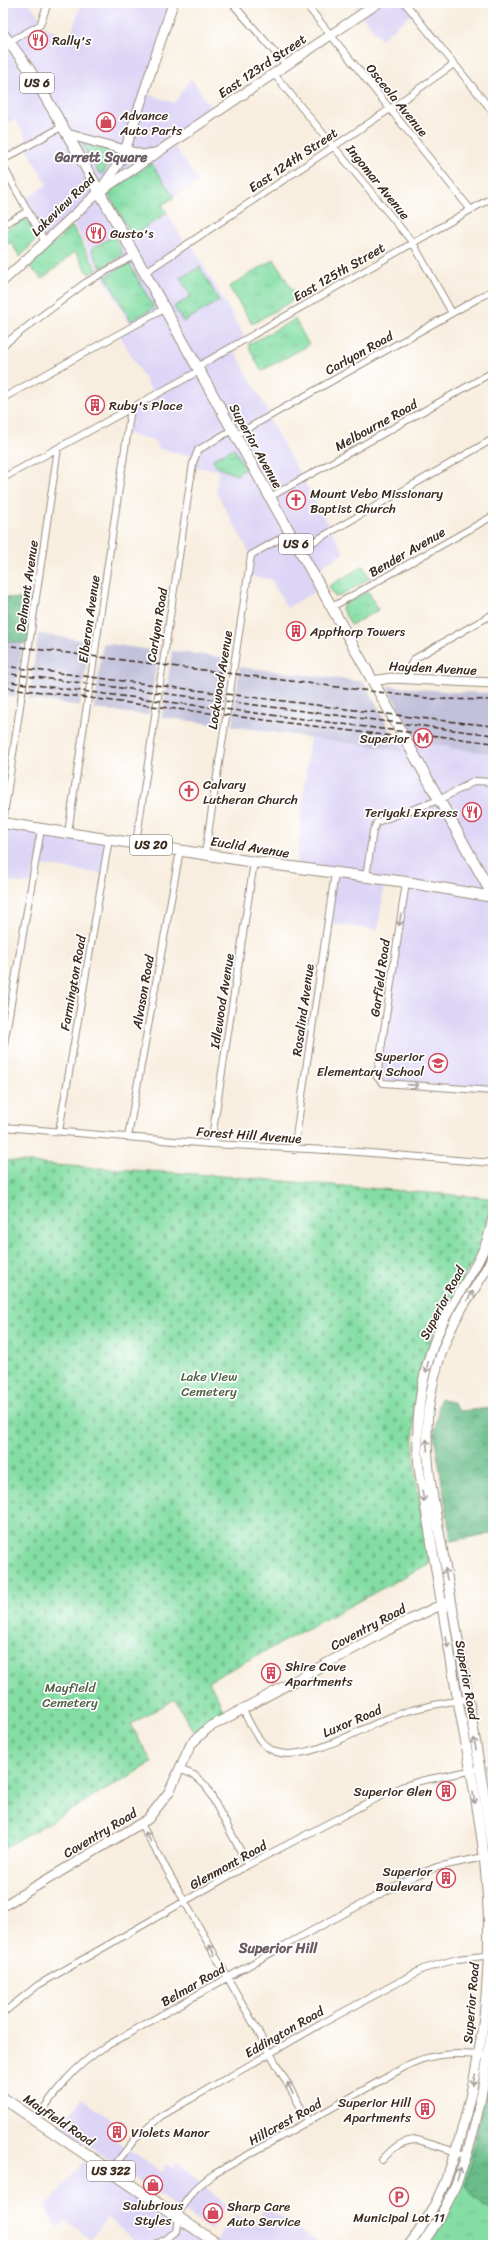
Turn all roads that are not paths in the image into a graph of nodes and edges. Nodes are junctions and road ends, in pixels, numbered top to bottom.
1 (48, 3) edge
2 (173, 3) edge
3 (232, 3) edge
4 (306, 3) edge
5 (378, 3) edge
6 (405, 3) edge
7 (331, 35) junction
8 (6, 38) edge
9 (454, 64) junction
10 (286, 65) junction
11 (274, 74) junction
12 (390, 109) junction
13 (493, 112) edge
14 (65, 130) junction
15 (334, 146) junction
16 (127, 149) junction
17 (160, 150) junction
18 (3, 160) edge
19 (3, 166) edge
20 (99, 192) junction
21 (493, 197) edge
22 (471, 210) junction
23 (28, 211) junction
24 (3, 225) edge
25 (45, 242) junction
26 (413, 243) junction
27 (135, 255) junction
28 (144, 273) junction
29 (3, 281) edge
30 (493, 290) edge
31 (164, 309) junction
32 (452, 313) junction
33 (3, 345) edge
34 (198, 369) junction
35 (493, 372) edge
36 (3, 398) edge
37 (131, 408) junction
38 (234, 432) junction
39 (493, 439) edge
40 (58, 448) junction
41 (3, 478) edge
42 (270, 497) junction
43 (493, 516) edge
44 (290, 533) junction
45 (299, 550) junction
46 (332, 607) junction
47 (493, 614) edge
48 (409, 680) junction
49 (373, 681) junction
50 (493, 683) edge
51 (493, 782) edge
52 (439, 800) junction
53 (3, 822) edge
54 (41, 829) junction
55 (68, 833) junction
56 (109, 839) junction
57 (136, 843) junction
58 (180, 850) junction
59 (205, 854) junction
60 (254, 862) junction
61 (335, 873) junction
62 (366, 877) junction
63 (406, 882) junction
64 (493, 896) edge
65 (3, 1050) edge
66 (493, 1091) edge
67 (3, 1127) edge
68 (59, 1131) junction
69 (128, 1137) junction
70 (211, 1144) junction
71 (294, 1150) junction
72 (493, 1163) edge
73 (493, 1217) edge
74 (493, 1255) edge
75 (453, 1304) junction
76 (461, 1309) junction
77 (432, 1348) junction
78 (442, 1353) junction
79 (451, 1602) junction
80 (441, 1604) junction
81 (462, 1700) junction
82 (243, 1710) junction
83 (480, 1769) junction
84 (179, 1770) junction
85 (470, 1770) junction
86 (141, 1824) junction
87 (493, 1851) edge
88 (488, 1856) edge
89 (248, 1865) junction
90 (185, 1902) junction
91 (3, 1906) edge
92 (490, 1955) edge
93 (227, 1978) junction
94 (3, 2013) edge
95 (493, 2020) edge
96 (270, 2053) junction
97 (484, 2055) junction
98 (3, 2098) edge
99 (36, 2120) junction
100 (308, 2122) junction
101 (461, 2153) junction
102 (382, 2160) dead end
103 (110, 2171) junction
104 (440, 2196) junction
105 (449, 2200) junction
106 (178, 2217) junction
107 (156, 2245) edge
108 (219, 2245) edge
109 (409, 2245) edge
110 (421, 2245) edge

1 - 8 street
2 - 16 main road, Lakeview Road
3 - 10 street
4 - 7 street, Osceola Avenue
5 - 7 main road, East 123rd Street
6 - 9 street
7 - 10 main road, East 123rd Street
7 - 12 street, Osceola Avenue
8 - 14 main road, Superior Avenue / US 6
9 - 12 street, East 124th Street
9 - 13 street
10 - 11 main road, East 123rd Street
11 - 15 street, Ingomar Avenue
11 - 17 main road, East 123rd Street
12 - 15 street, East 124th Street
12 - 22 street, Osceola Avenue
14 - 16 main road
14 - 18 street
14 - 20 main road, Superior Avenue / US 6
15 - 26 street, Ingomar Avenue
15 - 28 street, East 124th Street
16 - 17 main road
16 - 20 main road, Lakeview Road
17 - 20 main road, East 123rd Street
19 - 23 street
20 - 25 main road, Lakeview Road
20 - 27 main road, Superior Avenue / US 6
21 - 22 street, East 125th Street
22 - 26 street, East 125th Street
23 - 24 street
23 - 25 street
25 - 29 main road, Lakeview Road
26 - 32 street, Ingomar Avenue
26 - 34 street, East 125th Street
27 - 28 main road, Superior Avenue / US 6
27 - 33 street
28 - 31 main road, Superior Avenue / US 6
30 - 32 street, Carlyon Road
31 - 34 main road, Superior Avenue / US 6
31 - 36 street
32 - 38 street, Carlyon Road
34 - 37 street, East 125th Street
34 - 38 main road, Superior Avenue / US 6
35 - 42 street, Melbourne Road
37 - 40 street, East 125th Street
37 - 55 street, Elberon Avenue
38 - 42 main road, Superior Avenue / US 6
38 - 57 street, Carlyon Road
39 - 45 street
40 - 41 street, East 125th Street
40 - 53 street, Delmont Avenue
42 - 44 main road, Superior Avenue / US 6
43 - 46 street, Bender Avenue
44 - 45 main road, Superior Avenue / US 6
44 - 59 street, Lockwood Avenue
45 - 46 main road, Superior Avenue / US 6
46 - 49 main road, Superior Avenue / US 6
47 - 48 street
48 - 49 main road, Hayden Avenue
48 - 50 main road, Hayden Avenue
49 - 52 main road, Superior Avenue / US 6
51 - 52 street
52 - 62 street
52 - 64 main road, Superior Avenue / US 6
53 - 54 main road, Euclid Avenue / US 20
54 - 55 main road, Euclid Avenue / US 20
54 - 65 street
55 - 56 main road, Euclid Avenue / US 20
56 - 57 main road, Euclid Avenue / US 20
56 - 68 street, Farmington Road
57 - 58 main road, Euclid Avenue / US 20
58 - 59 main road, Euclid Avenue / US 20
58 - 69 street, Alvason Road
59 - 60 main road, Euclid Avenue / US 20
60 - 61 main road, Euclid Avenue / US 20
60 - 70 street, Idlewood Avenue
61 - 62 main road, Euclid Avenue / US 20
61 - 71 street, Rosalind Avenue
62 - 63 main road, Euclid Avenue / US 20
63 - 64 main road, Euclid Avenue / US 20
63 -> 66 street, Garfield Road
67 - 68 street, Forest Hill Avenue
68 - 69 street, Forest Hill Avenue
69 - 70 street, Forest Hill Avenue
70 - 71 street, Forest Hill Avenue
71 - 72 street, Forest Hill Avenue
73 - 75 main road, Superior Road
76 -> 74 main road, Superior Road
75 - 76 main road
75 - 77 main road, Superior Road
76 - 78 main road, Superior Road
77 - 78 main road
77 -> 80 main road, Superior Road
79 -> 78 main road, Superior Road
79 - 80 main road, Coventry Road
79 - 81 main road, Superior Road
80 -> 81 main road, Superior Road
80 - 82 main road, Coventry Road
81 - 82 street, Luxor Road
83 -> 81 main road, Superior Road
81 - 85 main road, Superior Road
82 - 84 main road, Coventry Road
83 - 85 street, Glenmont Road
83 - 87 main road, Superior Road
84 - 86 main road, Coventry Road
84 - 89 street
85 -> 88 main road, Superior Road
85 - 89 street, Glenmont Road
90 -> 86 street
86 - 91 main road, Coventry Road
88 - 92 main road, Superior Road
88 - 93 street, Belmar Road
89 - 90 street, Glenmont Road
93 -> 90 street
90 - 94 street, Glenmont Road
92 - 96 street, Eddington Road
92 - 97 main road, Superior Road
93 - 96 street
93 - 99 street, Belmar Road
95 - 97 main road, Superior Road
100 -> 96 street
96 - 103 street, Eddington Road
97 - 100 street, Hillcrest Road
97 - 101 main road, Superior Road
98 - 99 main road, Mayfield Road / US 322
99 - 103 main road, Mayfield Road / US 322
100 - 106 street, Hillcrest Road
101 - 102 street
101 - 104 main road, Superior Road
105 -> 101 main road, Superior Road
103 - 106 main road, Mayfield Road / US 322
104 - 105 main road
104 - 109 main road, Superior Road
105 - 110 main road, Superior Road
106 - 107 street, Hillcrest Road
106 - 108 main road, Mayfield Road / US 322

